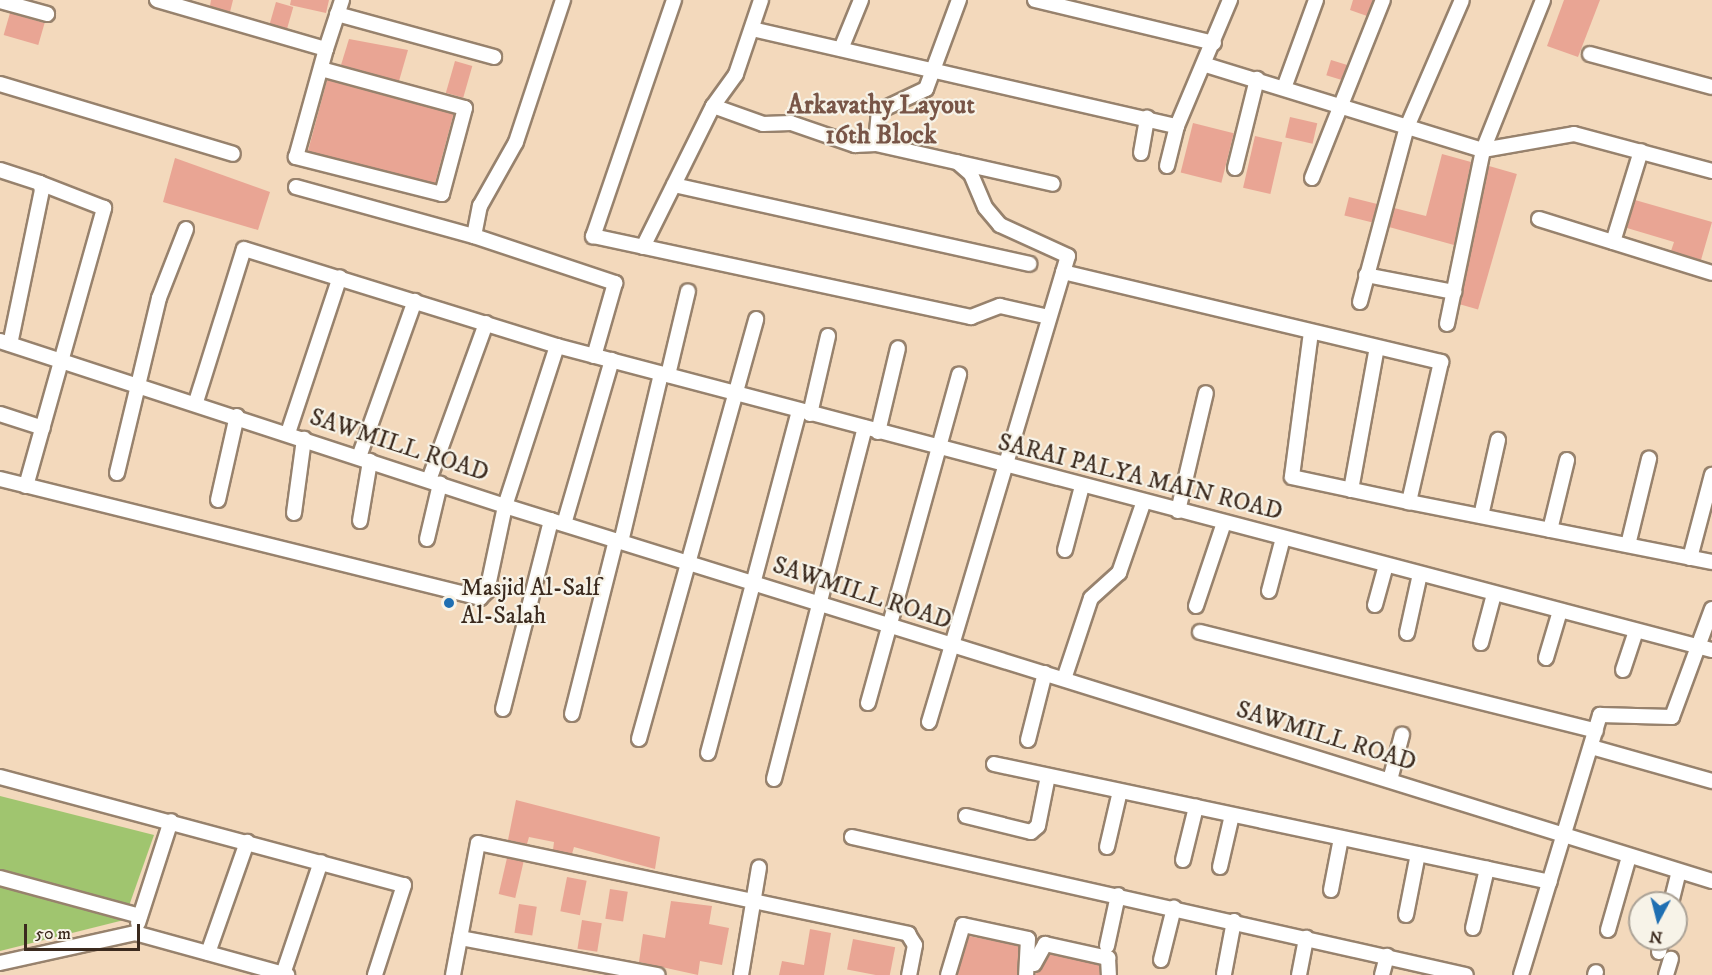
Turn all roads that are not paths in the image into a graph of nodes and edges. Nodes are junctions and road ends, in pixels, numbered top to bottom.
1 (157, 0) edge
2 (342, 0) edge
3 (563, 0) edge
4 (674, 0) edge
5 (761, 0) edge
6 (861, 0) edge
7 (959, 0) edge
8 (1035, 0) edge
9 (1230, 0) edge
10 (1316, 0) edge
11 (1383, 0) edge
12 (1462, 0) edge
13 (1543, 0) edge
14 (0, 1) edge
15 (47, 14) dead end
16 (338, 14) junction
17 (752, 29) junction
18 (1214, 43) junction
19 (326, 49) junction
20 (841, 49) junction
21 (1590, 54) dead end
22 (494, 57) dead end
23 (1206, 65) junction
24 (321, 69) junction
25 (933, 71) junction
26 (1257, 79) junction
27 (0, 84) edge
28 (1712, 87) edge
29 (1284, 88) junction
30 (713, 106) junction
31 (1343, 106) junction
32 (1146, 118) junction
33 (1177, 126) junction
34 (1407, 126) junction
35 (876, 144) junction
36 (1483, 150) junction
37 (1641, 151) junction
38 (1141, 153) dead end
39 (233, 154) dead end
40 (957, 162) junction
41 (1167, 166) dead end
42 (1235, 168) dead end
43 (0, 170) edge
44 (1712, 171) edge
45 (1312, 178) dead end
46 (40, 183) junction
47 (1053, 184) dead end
48 (674, 185) junction
49 (296, 186) dead end
50 (1539, 219) dead end
51 (186, 229) dead end
52 (474, 236) junction
53 (1613, 242) junction
54 (643, 247) junction
55 (1029, 264) dead end
56 (1063, 272) junction
57 (1712, 273) edge
58 (1366, 275) junction
59 (340, 277) junction
60 (688, 291) dead end
61 (1454, 292) junction
62 (415, 301) junction
63 (1360, 302) dead end
64 (1049, 317) junction
65 (756, 319) dead end
66 (486, 323) junction
67 (1447, 324) dead end
68 (1311, 332) junction
69 (828, 336) dead end
70 (5, 343) edge
71 (557, 345) junction
72 (1377, 347) junction
73 (898, 348) dead end
74 (594, 356) junction
75 (62, 360) junction
76 (612, 360) junction
77 (665, 374) junction
78 (959, 374) dead end
79 (136, 383) junction
80 (731, 392) junction
81 (1206, 393) dead end
82 (196, 402) junction
83 (804, 412) junction
84 (0, 414) edge
85 (237, 416) junction
86 (43, 428) junction
87 (872, 430) junction
88 (288, 433) junction
89 (304, 439) junction
90 (1498, 440) dead end
91 (937, 449) junction
92 (365, 459) junction
93 (1648, 459) dead end
94 (1567, 460) dead end
95 (1003, 467) junction
96 (117, 473) dead end
97 (1712, 475) edge
98 (0, 479) edge
99 (435, 482) junction
100 (26, 486) junction
101 (1082, 486) junction
102 (1351, 490) junction
103 (218, 500) dead end
104 (1144, 501) junction
105 (1409, 502) junction
106 (505, 506) junction
107 (1178, 511) junction
108 (294, 513) dead end
109 (1481, 516) junction
110 (360, 520) dead end
111 (550, 520) junction
112 (1224, 523) junction
113 (564, 524) junction
114 (1550, 530) junction
115 (1283, 538) junction
116 (427, 539) dead end
117 (619, 541) junction
118 (1628, 545) junction
119 (1065, 550) dead end
120 (1690, 558) junction
121 (684, 561) junction
122 (1712, 562) edge
123 (1386, 565) junction
124 (1420, 574) junction
125 (752, 582) junction
126 (1269, 591) dead end
127 (1494, 594) junction
128 (818, 603) junction
129 (1375, 605) dead end
130 (1196, 606) dead end
131 (1712, 609) edge
132 (1560, 611) junction
133 (889, 625) junction
134 (1636, 631) junction
135 (1200, 632) dead end
136 (1407, 633) dead end
137 (1481, 643) dead end
138 (952, 646) junction
139 (1706, 649) edge
140 (1546, 658) dead end
141 (1623, 670) dead end
142 (1045, 673) junction
143 (1064, 679) junction
144 (868, 703) dead end
145 (503, 709) dead end
146 (572, 714) dead end
147 (929, 722) dead end
148 (1596, 731) junction
149 (1402, 735) dead end
150 (639, 739) dead end
151 (1028, 740) dead end
152 (1591, 747) junction
153 (708, 753) dead end
154 (994, 764) dead end
155 (1048, 776) junction
156 (0, 777) edge
157 (774, 779) dead end
158 (1390, 780) junction
159 (1712, 781) edge
160 (1120, 791) junction
161 (1196, 807) junction
162 (1232, 815) junction
163 (966, 816) dead end
164 (171, 821) junction
165 (852, 837) dead end
166 (1341, 838) junction
167 (1567, 838) junction
168 (247, 842) junction
169 (1107, 847) dead end
170 (1418, 854) junction
171 (1629, 857) junction
172 (1184, 860) dead end
173 (321, 862) junction
174 (759, 867) dead end
175 (1220, 867) dead end
176 (1487, 869) junction
177 (1679, 872) junction
178 (0, 878) edge
179 (1712, 881) edge
180 (1550, 882) junction
181 (1331, 890) dead end
182 (1674, 891) edge
183 (1118, 895) junction
184 (753, 903) junction
185 (1174, 908) junction
186 (1406, 915) dead end
187 (140, 916) junction
188 (1234, 921) junction
189 (1473, 928) dead end
190 (1608, 930) dead end
191 (135, 933) junction
192 (460, 938) junction
193 (1305, 938) junction
194 (1107, 946) dead end
195 (1664, 951) edge
196 (208, 953) junction
197 (1387, 956) junction
198 (1161, 960) dead end
199 (0, 963) edge
200 (1440, 972) edge
201 (285, 974) edge
202 (1224, 974) edge
203 (375, 975) edge
204 (453, 975) edge
205 (658, 975) edge
206 (741, 975) edge
207 (909, 975) edge
208 (948, 975) edge
209 (1026, 975) edge
210 (1031, 975) edge
211 (1109, 975) edge
212 (1299, 975) edge
213 (1382, 975) edge
214 (1466, 975) edge
215 (1521, 975) edge
216 (1665, 975) edge

1 - 19 street
2 - 16 street
3 - 52 street
4 - 54 street
5 - 17 street
6 - 20 street
7 - 25 street
8 - 18 street
9 - 18 street
10 - 29 street
11 - 31 street
12 - 34 street
13 - 36 street
14 - 15 street
16 - 19 street
16 - 22 street
17 - 20 street
17 - 30 street
18 - 23 street
19 - 24 street
20 - 25 street
21 - 28 street
23 - 26 street
23 - 33 street
24 - 24 street
25 - 32 street
25 - 35 street
26 - 29 street
26 - 42 street
27 - 39 street
29 - 31 street
30 - 35 street
30 - 48 street
31 - 34 street
31 - 45 street
32 - 33 street
32 - 38 street
33 - 41 street
34 - 36 street
34 - 58 street
35 - 40 street
36 - 37 street
36 - 61 street
37 - 44 street
37 - 53 street
40 - 47 street
40 - 56 street
43 - 46 street
46 - 70 street
46 - 75 street
48 - 54 street
48 - 55 street
49 - 52 street
50 - 53 street
51 - 79 street
52 - 74 street
53 - 57 street
54 - 64 street
56 - 64 street
56 - 68 street
58 - 61 street
58 - 63 street
59 - 62 street, SARAI PALYA MAIN ROAD
59 - 82 street, SARAI PALYA MAIN ROAD
59 - 88 street
60 - 77 street
61 - 67 street
62 - 66 street, SARAI PALYA MAIN ROAD
62 - 92 street
64 - 95 street
65 - 80 street
66 - 71 street, SARAI PALYA MAIN ROAD
66 - 99 street
68 - 72 street
68 - 102 street
69 - 83 street
70 - 75 street, SAWMILL ROAD
71 - 74 street, SARAI PALYA MAIN ROAD
71 - 106 street
72 - 102 street
72 - 105 street
73 - 87 street
74 - 76 street, SARAI PALYA MAIN ROAD
75 - 79 street, SAWMILL ROAD
75 - 86 street
76 - 77 street, SARAI PALYA MAIN ROAD
76 - 113 street
77 - 80 street, SARAI PALYA MAIN ROAD
77 - 117 street
78 - 91 street
79 - 82 street, SAWMILL ROAD
79 - 96 street
80 - 83 street, SARAI PALYA MAIN ROAD
80 - 121 street
81 - 107 street
82 - 85 street, SAWMILL ROAD
83 - 87 street, SARAI PALYA MAIN ROAD
83 - 125 street
84 - 86 street
85 - 88 street, SAWMILL ROAD
85 - 103 street
86 - 100 street
87 - 91 street, SARAI PALYA MAIN ROAD
87 - 128 street
88 - 89 street, SAWMILL ROAD
89 - 92 street, SAWMILL ROAD
89 - 108 street
90 - 109 street
91 - 95 street, SARAI PALYA MAIN ROAD
91 - 133 street
92 - 99 street, SAWMILL ROAD
92 - 110 street
93 - 118 street
94 - 114 street
95 - 101 street, SARAI PALYA MAIN ROAD
95 - 138 street
97 - 120 street
98 - 100 street
99 - 106 street, SAWMILL ROAD
99 - 116 street
100 - 106 street
101 - 104 street, SARAI PALYA MAIN ROAD
101 - 119 street
102 - 105 street
104 - 107 street, SARAI PALYA MAIN ROAD
104 - 143 street
105 - 109 street
106 - 111 street, SAWMILL ROAD
107 - 112 street, SARAI PALYA MAIN ROAD
109 - 114 street
111 - 113 street, SAWMILL ROAD
111 - 145 street
112 - 115 street, SARAI PALYA MAIN ROAD
112 - 130 street
113 - 117 street, SAWMILL ROAD
114 - 118 street
115 - 123 street, SARAI PALYA MAIN ROAD
115 - 126 street
117 - 121 street, SAWMILL ROAD
117 - 146 street
118 - 120 street
120 - 122 street
121 - 125 street, SAWMILL ROAD
121 - 150 street
123 - 124 street, SARAI PALYA MAIN ROAD
123 - 129 street
124 - 127 street, SARAI PALYA MAIN ROAD
124 - 136 street
125 - 128 street, SAWMILL ROAD
125 - 153 street
127 - 132 street, SARAI PALYA MAIN ROAD
127 - 137 street
128 - 133 street, SAWMILL ROAD
128 - 157 street
131 - 139 street
132 - 134 street, SARAI PALYA MAIN ROAD
132 - 140 street
133 - 138 street, SAWMILL ROAD
133 - 144 street
134 - 139 street, SARAI PALYA MAIN ROAD
134 - 141 street
135 - 148 street
138 - 142 street, SAWMILL ROAD
138 - 147 street
139 - 148 street
142 - 143 street, SAWMILL ROAD
142 - 151 street
143 - 158 street, SAWMILL ROAD
148 - 152 street
149 - 158 street
152 - 159 street
152 - 167 street
154 - 155 street
155 - 160 street
155 - 163 street
156 - 164 street
158 - 167 street, SAWMILL ROAD
160 - 161 street
160 - 169 street
161 - 162 street
161 - 172 street
162 - 166 street
162 - 175 street
164 - 168 street
164 - 187 street
165 - 183 street
166 - 170 street
166 - 181 street
167 - 171 street, SAWMILL ROAD
167 - 180 street
168 - 173 street
168 - 196 street
170 - 176 street
170 - 186 street
171 - 177 street, SAWMILL ROAD
171 - 190 street
173 - 201 street
173 - 203 street
174 - 184 street
176 - 180 street
176 - 189 street
177 - 179 street, SAWMILL ROAD
177 - 182 street
178 - 187 street
180 - 215 street
183 - 185 street
183 - 194 street
184 - 192 street
184 - 206 street
184 - 207 street
185 - 188 street
185 - 198 street
187 - 191 street
188 - 193 street
188 - 202 street
191 - 196 street
191 - 199 street
192 - 204 street
192 - 205 street
193 - 197 street
193 - 212 street
195 - 216 street
196 - 201 street
197 - 200 street
197 - 213 street
200 - 214 street
208 - 209 street
210 - 211 street

